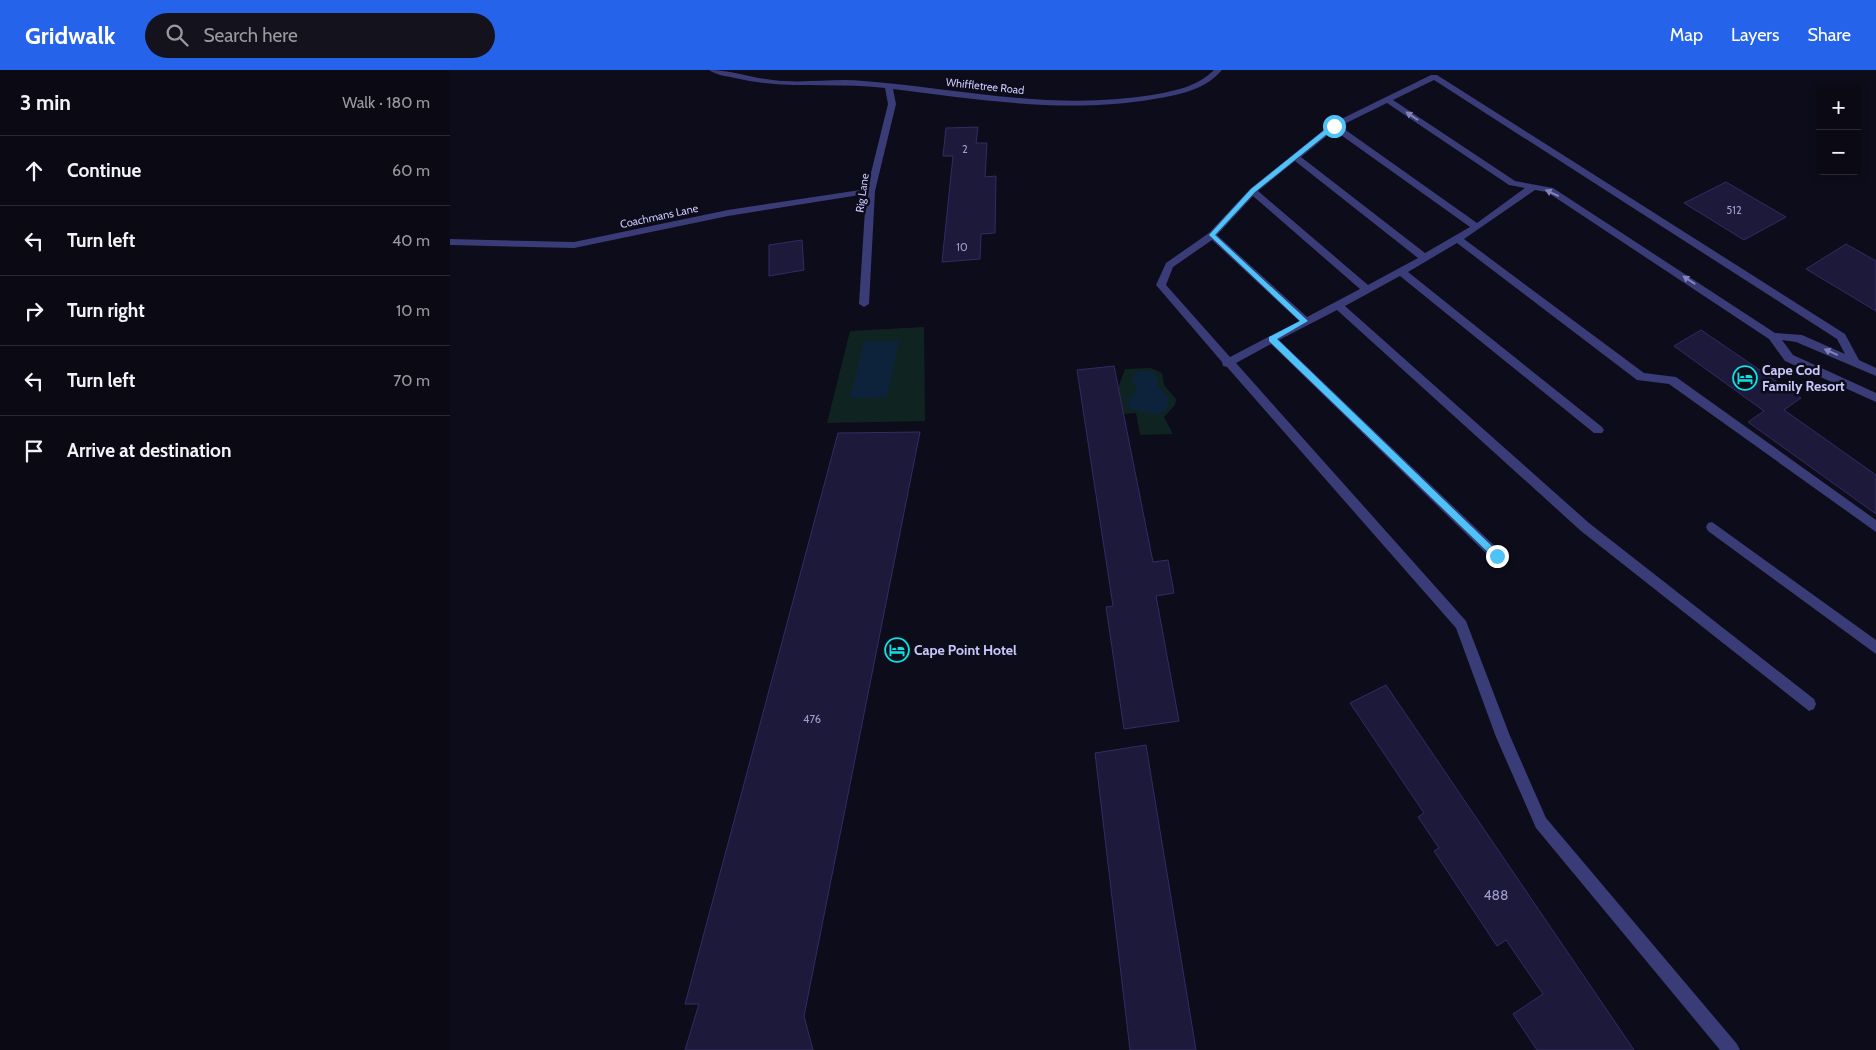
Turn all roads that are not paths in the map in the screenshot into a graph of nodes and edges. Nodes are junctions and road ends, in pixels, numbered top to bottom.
1 (713, 70) edge
2 (1218, 70) edge
3 (889, 86) junction
4 (1388, 100) junction
5 (1334, 126) junction
6 (1295, 157) junction
7 (1533, 187) junction
8 (1253, 190) junction
9 (872, 191) junction
10 (1477, 227) junction
11 (1212, 235) junction
12 (1458, 239) junction
13 (450, 242) edge
14 (1425, 258) junction
15 (1401, 272) junction
16 (1367, 290) junction
17 (864, 304) dead end
18 (1338, 305) junction
19 (1305, 321) junction
20 (1773, 336) junction
21 (1272, 339) junction
22 (1227, 363) junction
23 (1856, 363) junction
24 (1876, 372) edge
25 (1876, 398) edge
26 (1598, 430) dead end
27 (1876, 527) edge
28 (1712, 528) dead end
29 (1497, 556) dead end
30 (1876, 648) edge
31 (1809, 704) dead end
32 (1731, 1050) edge

1 - 3 street, Whiffletree Road
2 - 3 street, Whiffletree Road
3 - 9 street, Rig Lane
4 - 5 street
7 -> 4 street
4 - 23 street
5 - 6 street
5 - 10 street
6 - 8 street
6 - 14 street
7 - 10 street
20 -> 7 street
8 - 11 street
8 - 16 street
9 - 13 street, Coachmans Lane
9 - 17 street, Rig Lane
10 - 12 street
11 - 19 street
11 - 22 street
12 - 14 street
12 - 27 street
14 - 15 street
15 - 16 street
15 - 26 street
16 - 18 street
18 - 19 street
18 - 31 street
19 - 21 street
23 -> 20 street
20 - 25 street
21 - 22 street
21 - 29 street
22 - 32 street
23 - 24 street
28 - 30 street

